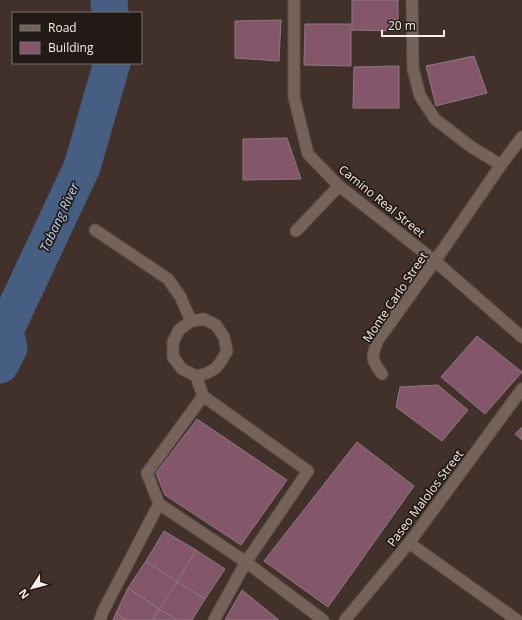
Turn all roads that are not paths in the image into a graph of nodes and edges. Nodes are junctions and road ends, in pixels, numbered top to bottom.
1 (294, 0) edge
2 (412, 0) edge
3 (522, 137) edge
4 (501, 165) junction
5 (339, 186) junction
6 (94, 230) dead end
7 (296, 231) dead end
8 (435, 261) junction
9 (191, 321) junction
10 (522, 337) edge
11 (382, 374) dead end
12 (196, 376) junction
13 (522, 389) edge
14 (203, 396) junction
15 (159, 504) junction
16 (409, 543) junction
17 (246, 562) junction
18 (100, 620) edge
19 (214, 620) edge
20 (323, 620) edge
21 (346, 620) edge
22 (517, 620) edge

1 - 5 street, Camino Real Street
2 - 4 street
3 - 4 street, Monte Carlo Street
4 - 8 street, Monte Carlo Street
5 - 7 street
5 - 8 street, Camino Real Street
6 - 9 street
8 - 10 street, Camino Real Street
8 - 11 street, Monte Carlo Street
9 - 12 street
9 - 12 street
12 - 14 street
13 - 16 street, Paseo Malolos Street
14 - 15 street
14 - 17 street
15 - 17 street
15 - 18 street
16 - 21 street, Paseo Malolos Street
16 - 22 street
17 - 19 street
17 - 20 street

